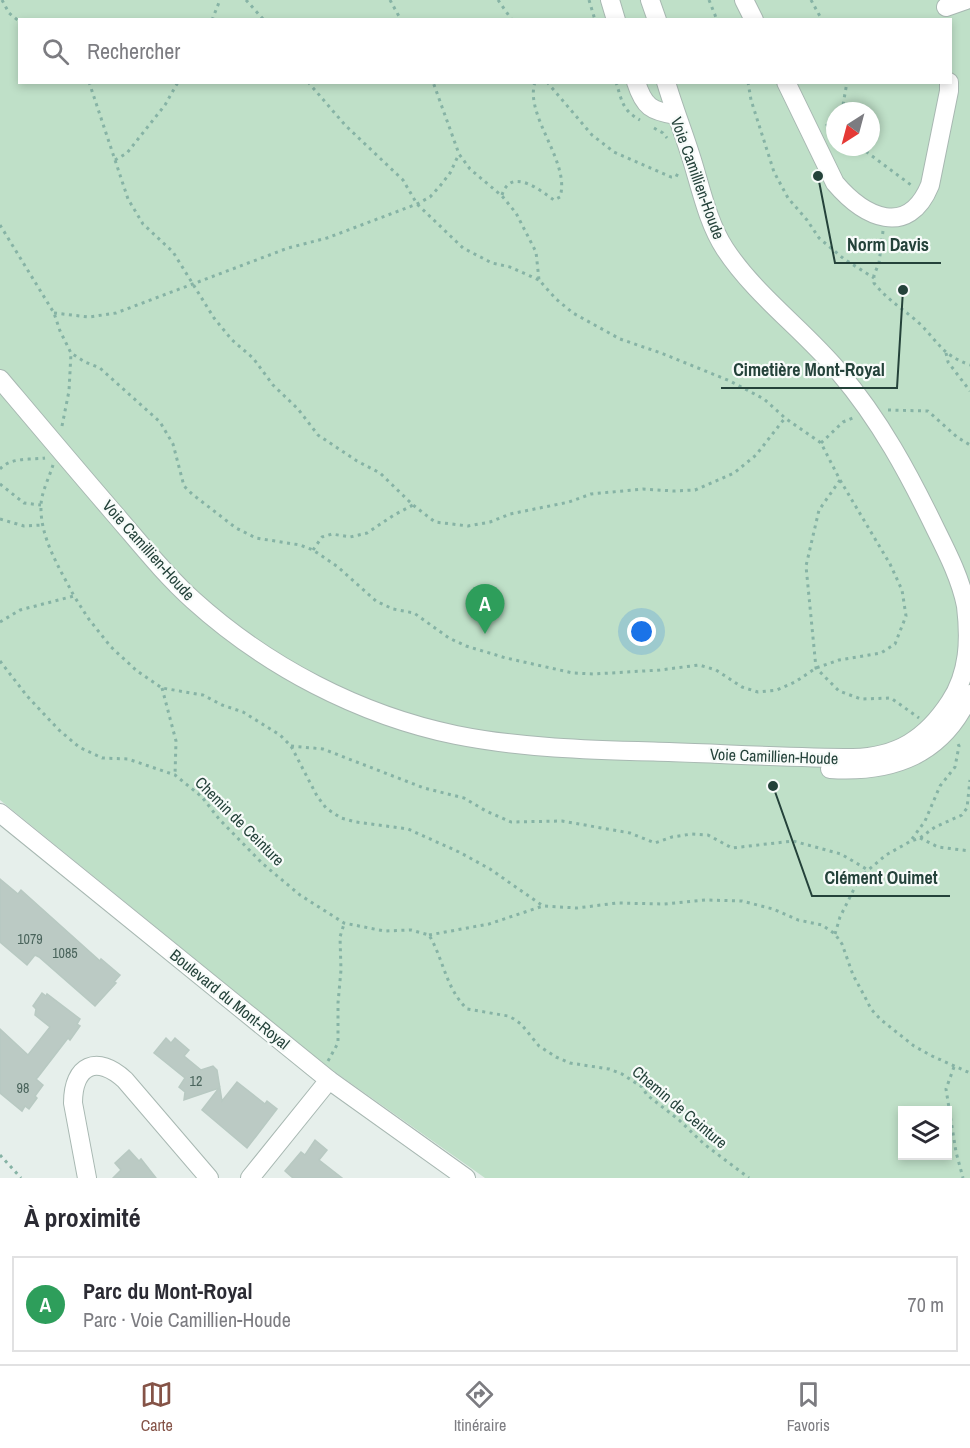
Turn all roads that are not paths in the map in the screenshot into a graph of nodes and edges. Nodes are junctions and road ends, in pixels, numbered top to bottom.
1 (610, 0) edge
2 (642, 0) edge
3 (650, 0) edge
4 (744, 0) edge
5 (966, 0) edge
6 (945, 9) edge
7 (615, 18) edge
8 (647, 18) edge
9 (656, 18) edge
10 (753, 18) edge
11 (637, 84) edge
12 (667, 84) edge
13 (678, 84) edge
14 (787, 84) edge
15 (949, 84) edge
16 (675, 115) junction
17 (0, 380) edge
18 (0, 392) edge
19 (56, 451) junction
20 (970, 579) edge
21 (970, 694) edge
22 (0, 813) edge
23 (327, 1072) junction
24 (87, 1178) edge
25 (209, 1178) edge
26 (250, 1178) edge
27 (466, 1178) edge

1 - 7 street
2 - 8 street
3 - 9 street
4 - 10 street
5 - 6 street
11 - 16 street
12 - 16 street, Voie Camillien-Houde
13 - 20 street, Voie Camillien-Houde
14 - 15 street
16 - 19 street, Voie Camillien-Houde
17 - 19 street, Voie Camillien-Houde
18 - 19 street, Voie Camillien-Houde
19 - 21 street, Voie Camillien-Houde
22 - 23 street, Boulevard du Mont-Royal
23 - 26 street
23 - 27 street, Boulevard du Mont-Royal
24 - 25 street

